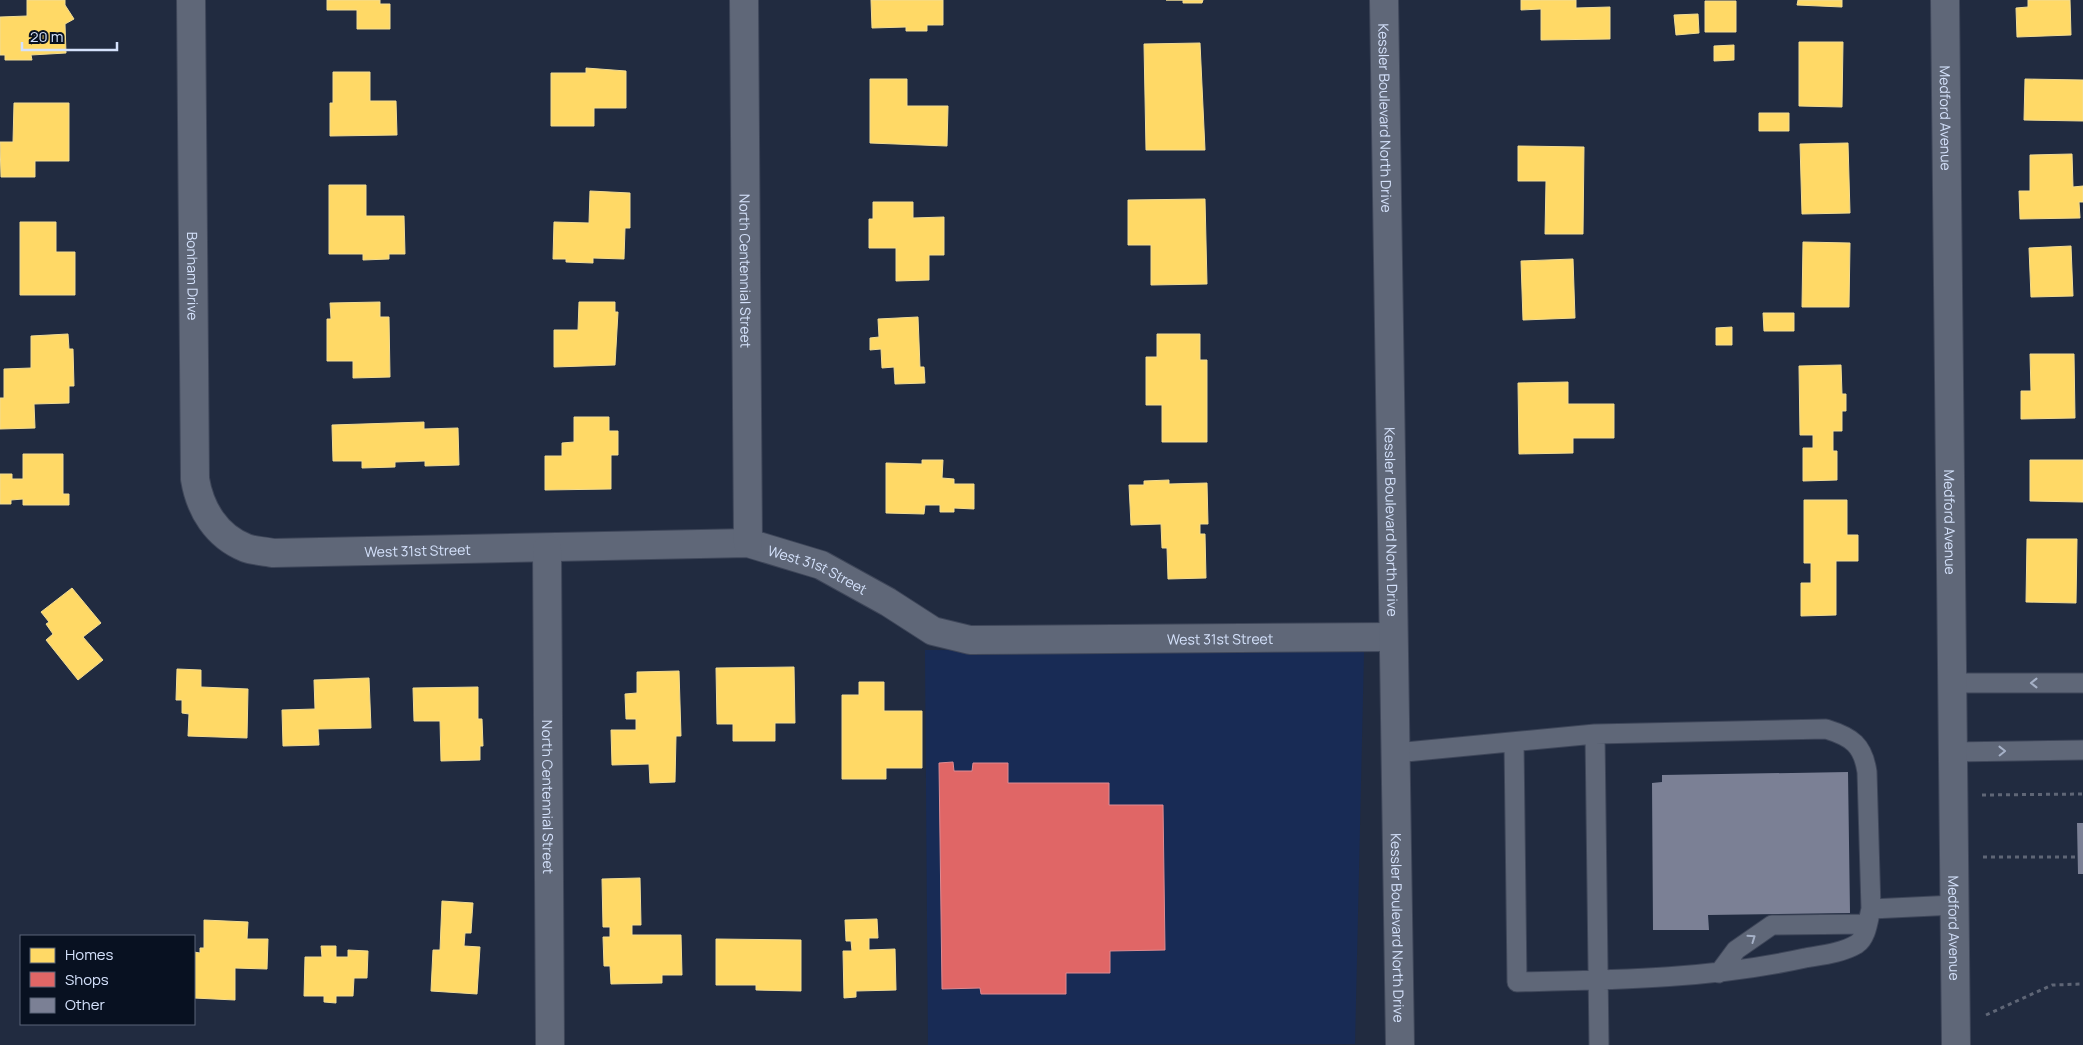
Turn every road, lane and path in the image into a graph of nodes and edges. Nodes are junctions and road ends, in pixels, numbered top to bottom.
1 (191, 0) edge
2 (744, 0) edge
3 (1384, 0) edge
4 (1944, 0) edge
5 (232, 541) joint
6 (748, 543) junction
7 (547, 549) junction
8 (1393, 637) junction
9 (1952, 683) junction
10 (2083, 683) edge
11 (1595, 734) junction
12 (1514, 742) junction
13 (2083, 750) edge
14 (1953, 752) junction
15 (1395, 753) junction
16 (2083, 794) edge
17 (1981, 795) dead end
18 (1981, 857) dead end
19 (2078, 857) dead end
20 (1955, 905) junction
21 (1869, 917) junction
22 (1719, 973) junction
23 (1599, 980) junction
24 (2083, 984) edge
25 (1981, 1018) dead end
26 (550, 1045) edge
27 (1400, 1045) edge
28 (1599, 1045) edge
29 (1956, 1045) edge

1 - 5 street, Bonham Drive
2 - 6 street, North Centennial Street
3 - 8 street, Kessler Boulevard North Drive
4 - 9 street, Medford Avenue
5 - 7 street, West 31st Street
6 - 7 street, West 31st Street
6 - 8 street, West 31st Street
7 - 26 street, North Centennial Street
8 - 15 street, Kessler Boulevard North Drive
10 -> 9 lane
9 - 14 street, Medford Avenue
11 - 12 lane
11 - 21 lane
11 - 23 lane
12 - 15 lane
12 - 23 lane
14 -> 13 lane
14 - 20 street, Medford Avenue
15 - 27 street, Kessler Boulevard North Drive
16 - 17 path
18 - 19 path
20 - 21 lane
20 - 29 street, Medford Avenue
22 -> 21 lane
21 - 22 lane
22 - 23 lane
23 - 28 lane
24 - 25 path

